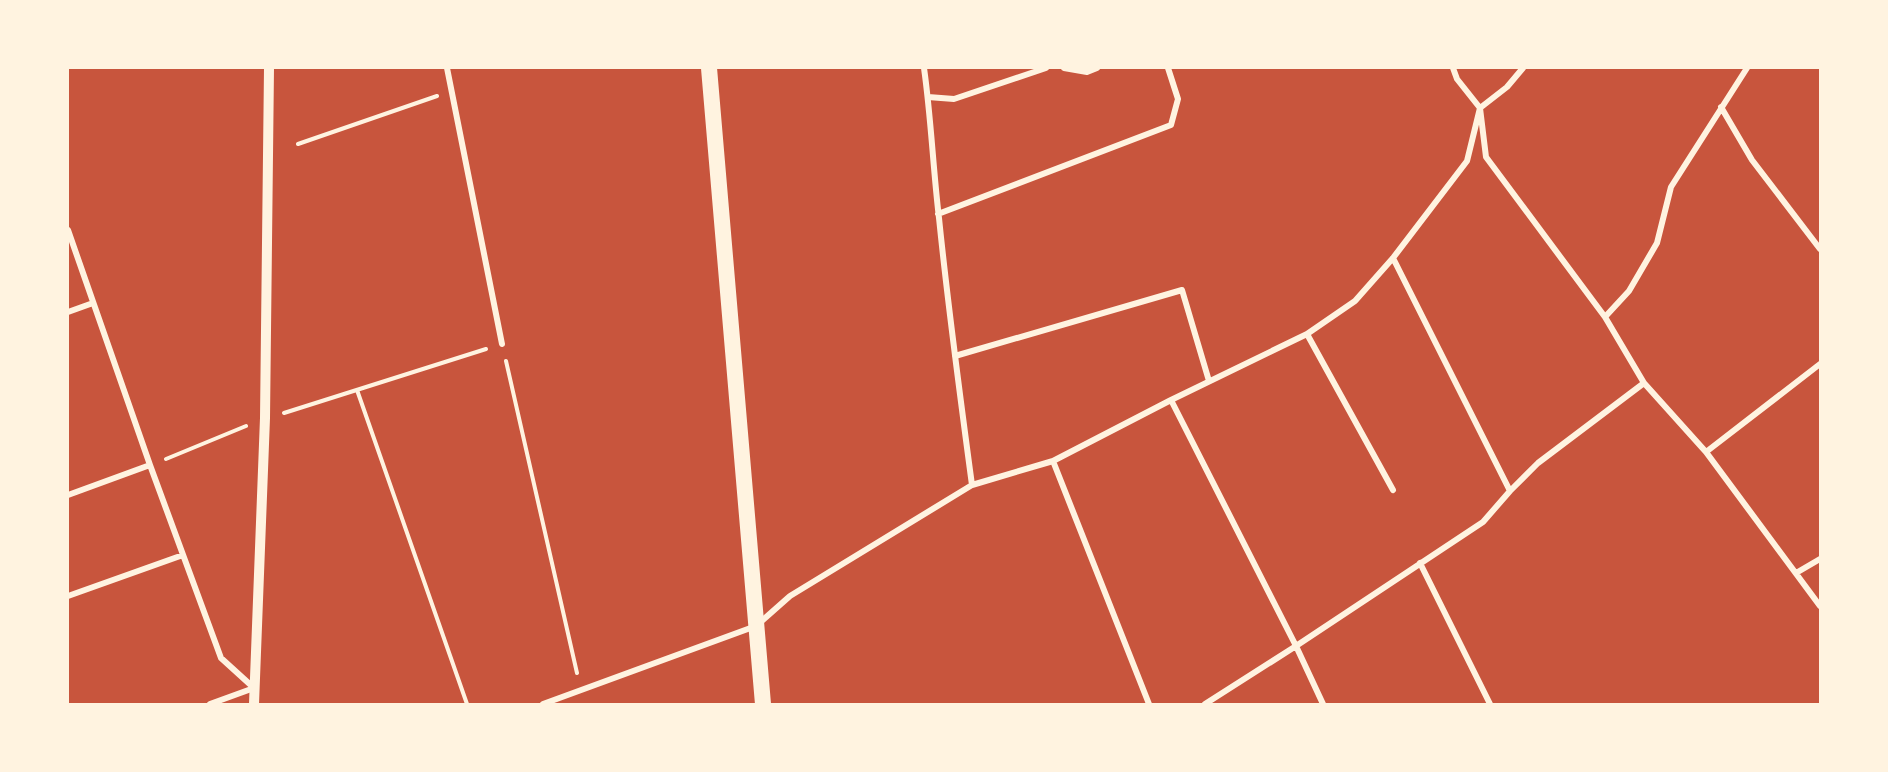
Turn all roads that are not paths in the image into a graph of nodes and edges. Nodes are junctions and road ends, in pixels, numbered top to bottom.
1 (269, 68) edge
2 (447, 68) edge
3 (709, 68) edge
4 (924, 68) edge
5 (1046, 68) edge
6 (1064, 68) edge
7 (1097, 68) edge
8 (1168, 68) edge
9 (1453, 68) edge
10 (1523, 68) edge
11 (1747, 68) edge
12 (928, 97) junction
13 (1721, 107) junction
14 (1480, 108) junction
15 (938, 214) junction
16 (68, 230) edge
17 (1821, 249) edge
18 (1393, 258) junction
19 (93, 303) junction
20 (68, 312) edge
21 (1605, 317) junction
22 (1307, 334) junction
23 (502, 344) road end
24 (954, 356) junction
25 (1821, 364) edge
26 (1209, 381) junction
27 (1644, 383) junction
28 (1171, 400) junction
29 (1706, 452) junction
30 (1053, 461) junction
31 (150, 465) junction
32 (972, 485) junction
33 (1393, 490) dead end
34 (1510, 491) junction
35 (68, 495) edge
36 (183, 555) junction
37 (1821, 560) edge
38 (1420, 563) junction
39 (1796, 573) junction
40 (68, 596) edge
41 (1821, 606) edge
42 (756, 626) junction
43 (1296, 646) junction
44 (254, 688) junction
45 (210, 705) edge
46 (254, 705) edge
47 (543, 705) edge
48 (763, 705) edge
49 (1149, 705) edge
50 (1205, 705) edge
51 (1323, 705) edge
52 (1490, 705) edge

1 - 44 street
2 - 23 street
3 - 42 highway
4 - 12 street
5 - 12 street
6 - 7 street
8 - 15 street
9 - 14 street
10 - 14 street
11 - 13 street
12 - 15 street
13 - 17 street
13 - 21 street
14 - 18 street
14 - 21 street
15 - 24 street
16 - 19 street
18 - 22 street
18 - 34 street
19 - 20 street
19 - 31 street
21 - 27 street
22 - 26 street
22 - 33 street
24 - 26 street
24 - 32 street
25 - 29 street
26 - 28 street
27 - 29 street
27 - 34 street
28 - 30 street
28 - 43 street
29 - 39 street
30 - 32 street
30 - 49 street
31 - 35 street
31 - 36 street
32 - 42 street
34 - 38 street
36 - 40 street
36 - 44 street
37 - 39 street
38 - 43 street
38 - 52 street
39 - 41 street
42 - 47 street
42 - 48 highway
43 - 50 street
43 - 51 street
44 - 45 street
44 - 46 street

